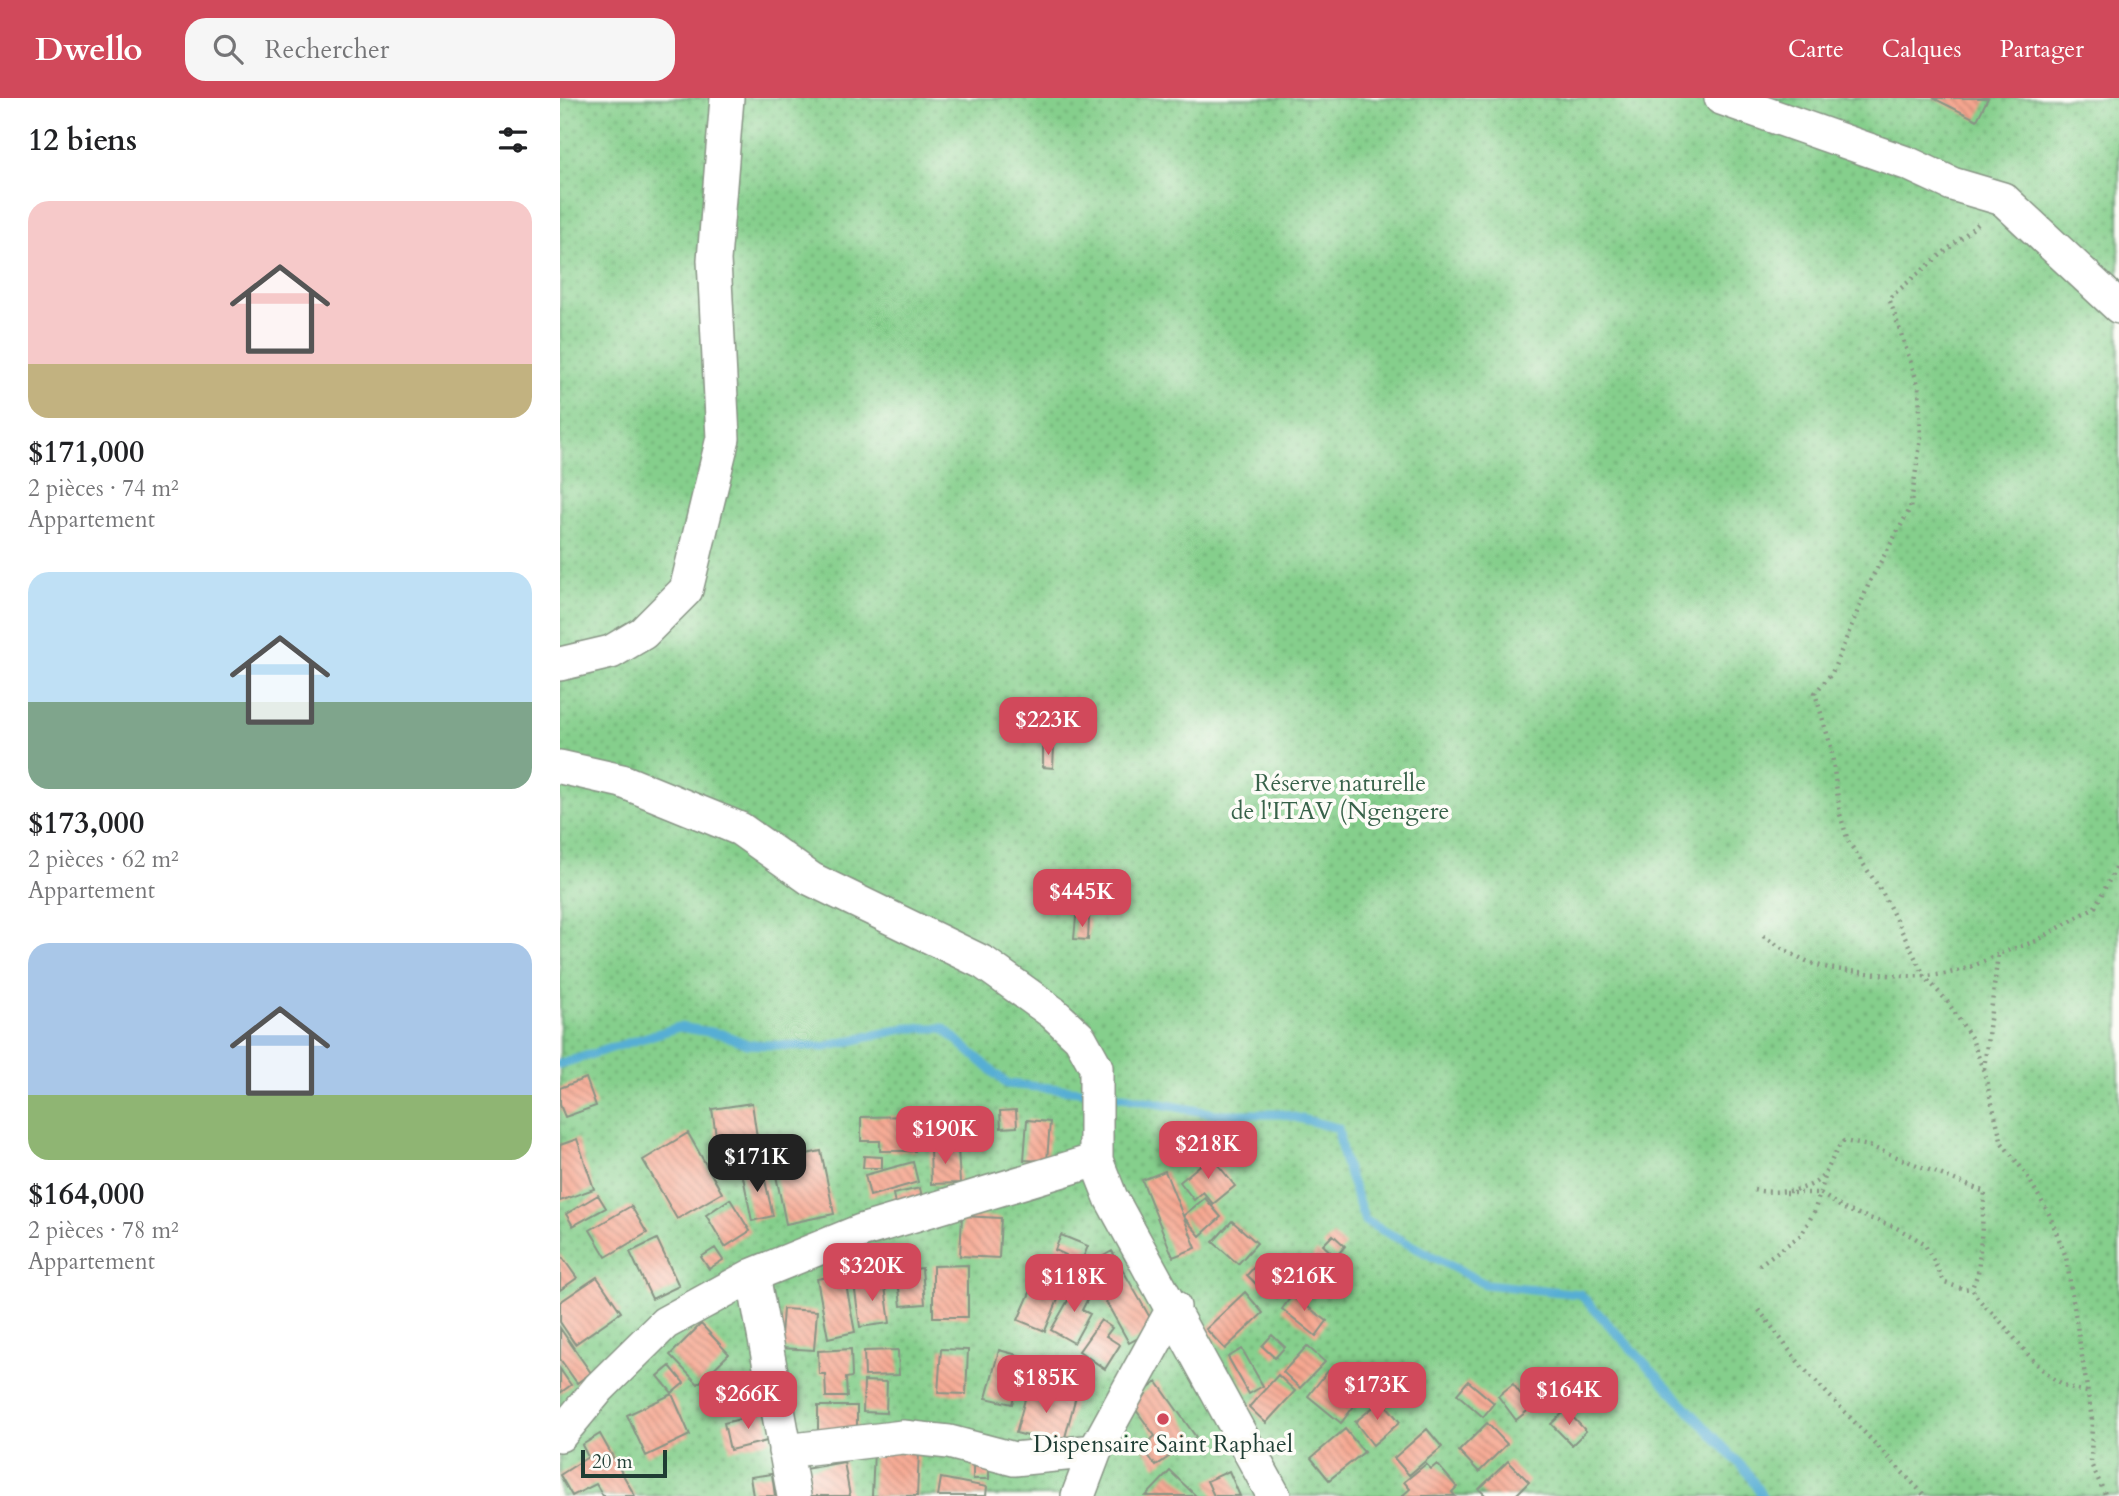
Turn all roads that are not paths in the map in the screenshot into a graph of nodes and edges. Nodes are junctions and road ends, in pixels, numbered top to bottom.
1 (727, 98) edge
2 (1721, 98) edge
3 (2119, 307) edge
4 (560, 664) edge
5 (560, 767) edge
6 (1097, 1160) junction
7 (753, 1275) junction
8 (1174, 1307) junction
9 (560, 1435) edge
10 (785, 1451) junction
11 (1095, 1451) junction
12 (794, 1496) edge
13 (1078, 1496) edge
14 (1274, 1496) edge

1 - 4 street
2 - 3 street
5 - 6 street
6 - 7 street
6 - 8 street
7 - 9 street
7 - 10 street
8 - 11 street
8 - 14 street
10 - 11 street
10 - 12 street
11 - 13 street

